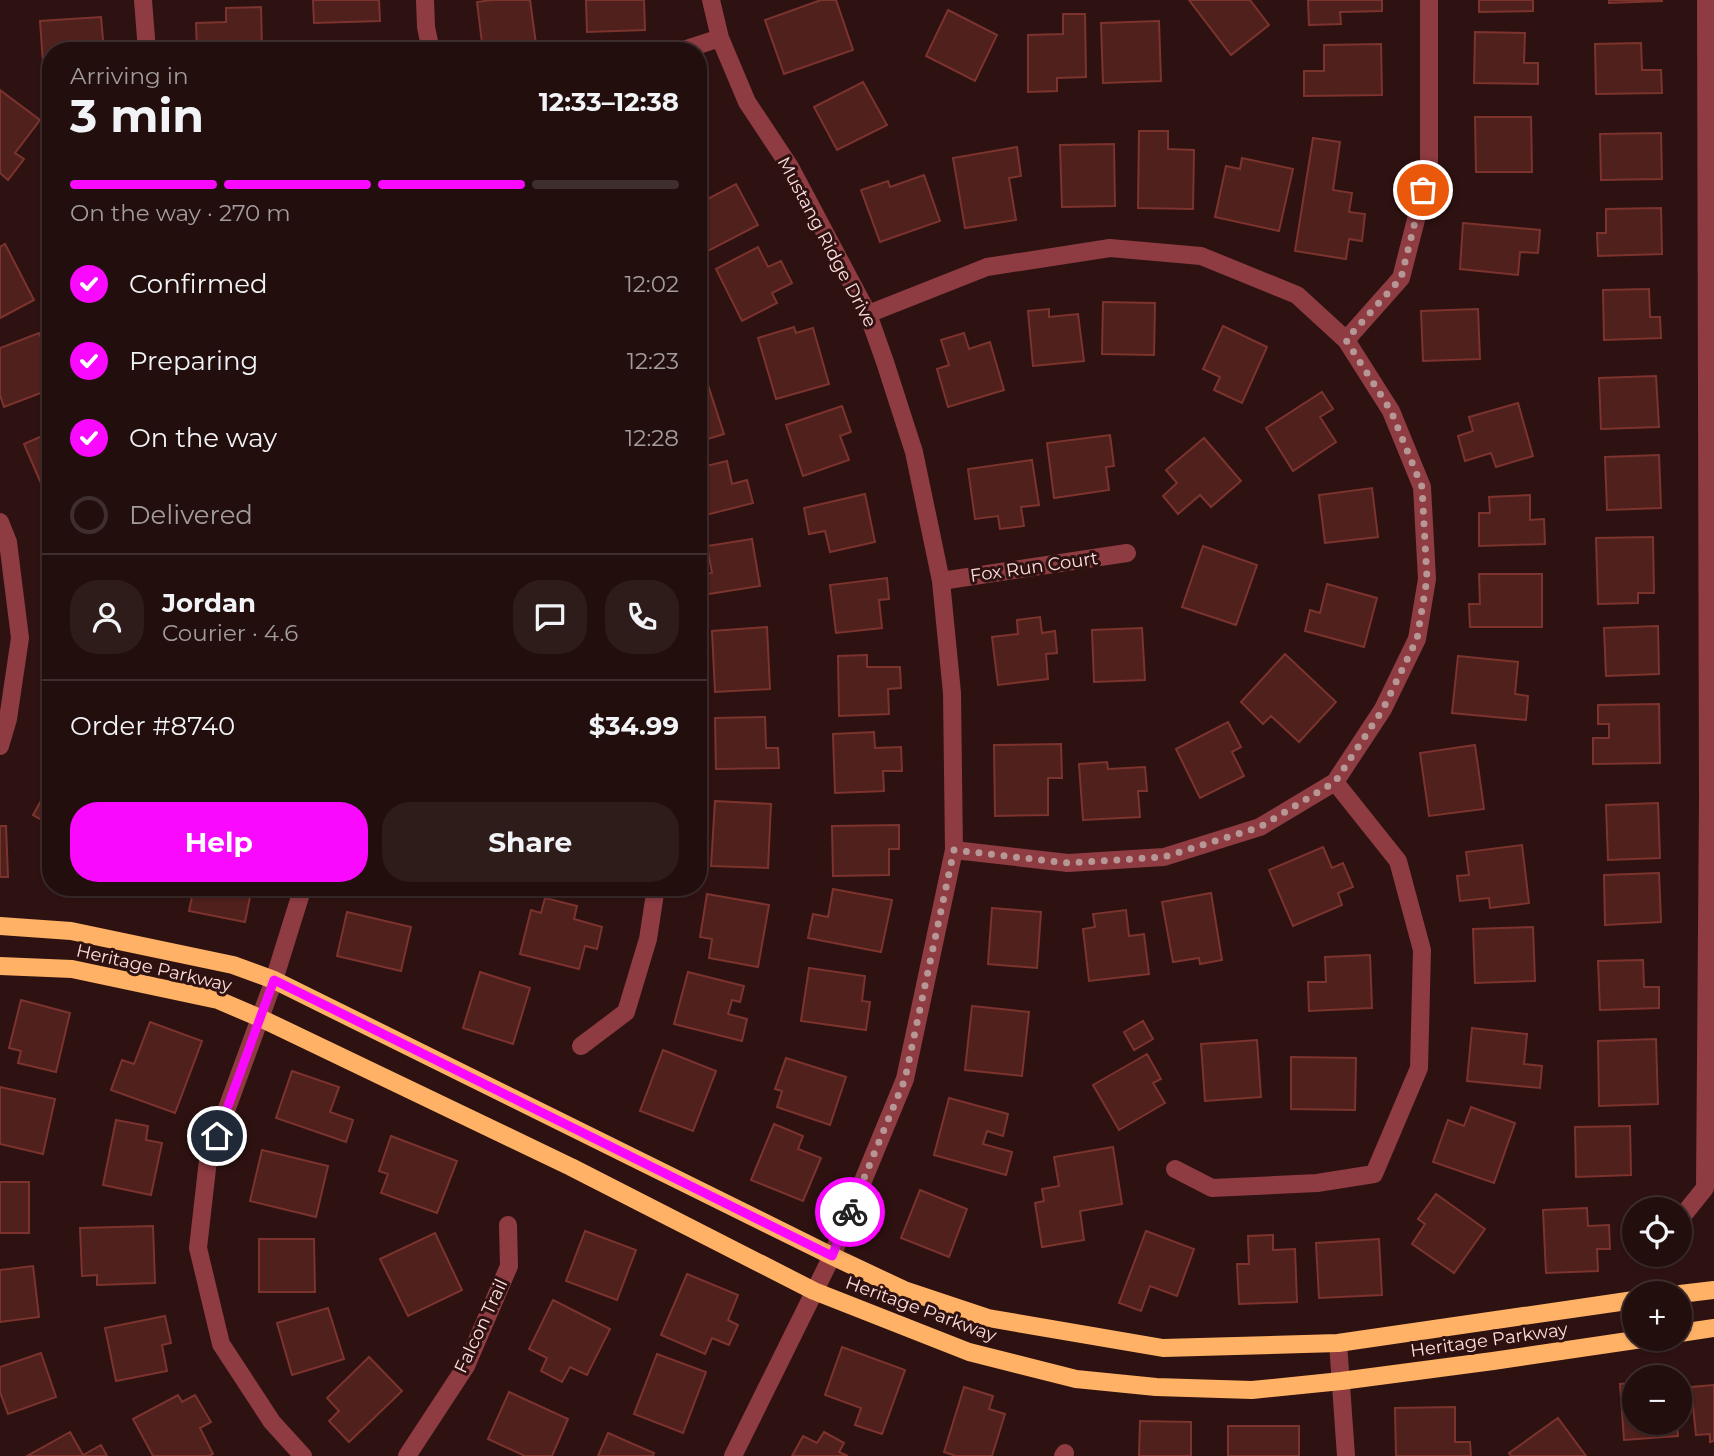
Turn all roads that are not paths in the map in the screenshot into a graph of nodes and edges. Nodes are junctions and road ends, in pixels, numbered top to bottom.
1 (143, 0) edge
2 (425, 0) edge
3 (711, 0) edge
4 (1429, 0) edge
5 (1706, 0) edge
6 (720, 37) junction
7 (145, 42) edge
8 (429, 42) edge
9 (706, 42) edge
10 (868, 314) junction
11 (1346, 340) junction
12 (0, 522) edge
13 (1127, 553) dead end
14 (941, 580) junction
15 (0, 747) edge
16 (1335, 782) junction
17 (1711, 800) edge
18 (954, 850) junction
19 (300, 896) edge
20 (655, 896) edge
21 (0, 926) edge
22 (0, 966) edge
23 (274, 980) junction
24 (260, 1018) junction
25 (581, 1046) dead end
26 (1174, 1169) dead end
27 (1692, 1204) edge
28 (508, 1225) dead end
29 (832, 1256) junction
30 (1714, 1290) edge
31 (814, 1291) junction
32 (1692, 1293) edge
33 (1622, 1302) edge
34 (1714, 1328) edge
35 (1692, 1331) edge
36 (1622, 1342) edge
37 (1338, 1343) junction
38 (1341, 1381) junction
39 (303, 1456) edge
40 (407, 1456) edge
41 (733, 1456) edge
42 (1346, 1456) edge

1 - 7 street
2 - 8 street
3 - 6 street, Mustang Ridge Drive
4 - 11 street
5 - 17 street
6 - 9 street
6 - 10 street, Mustang Ridge Drive
10 - 11 street
10 - 14 street, Mustang Ridge Drive
11 - 16 street
12 - 15 street
13 - 14 street, Fox Run Court
14 - 18 street, Mustang Ridge Drive
16 - 18 street
16 - 26 street
17 - 27 street
18 - 29 street, Mustang Ridge Drive
19 - 23 street
20 - 25 street
21 - 23 main road, Heritage Parkway
22 - 24 main road, Heritage Parkway
23 - 24 street
23 - 29 main road, Heritage Parkway
24 - 31 main road, Heritage Parkway
24 - 39 street
28 - 40 street, Falcon Trail
29 - 31 street, Mustang Ridge Drive
29 - 37 main road, Heritage Parkway
30 - 32 main road
31 - 38 main road, Heritage Parkway
31 - 41 street, Mustang Ridge Drive
33 - 37 main road, Heritage Parkway
34 - 35 main road
36 - 38 main road, Heritage Parkway
37 - 38 street
38 - 42 street

